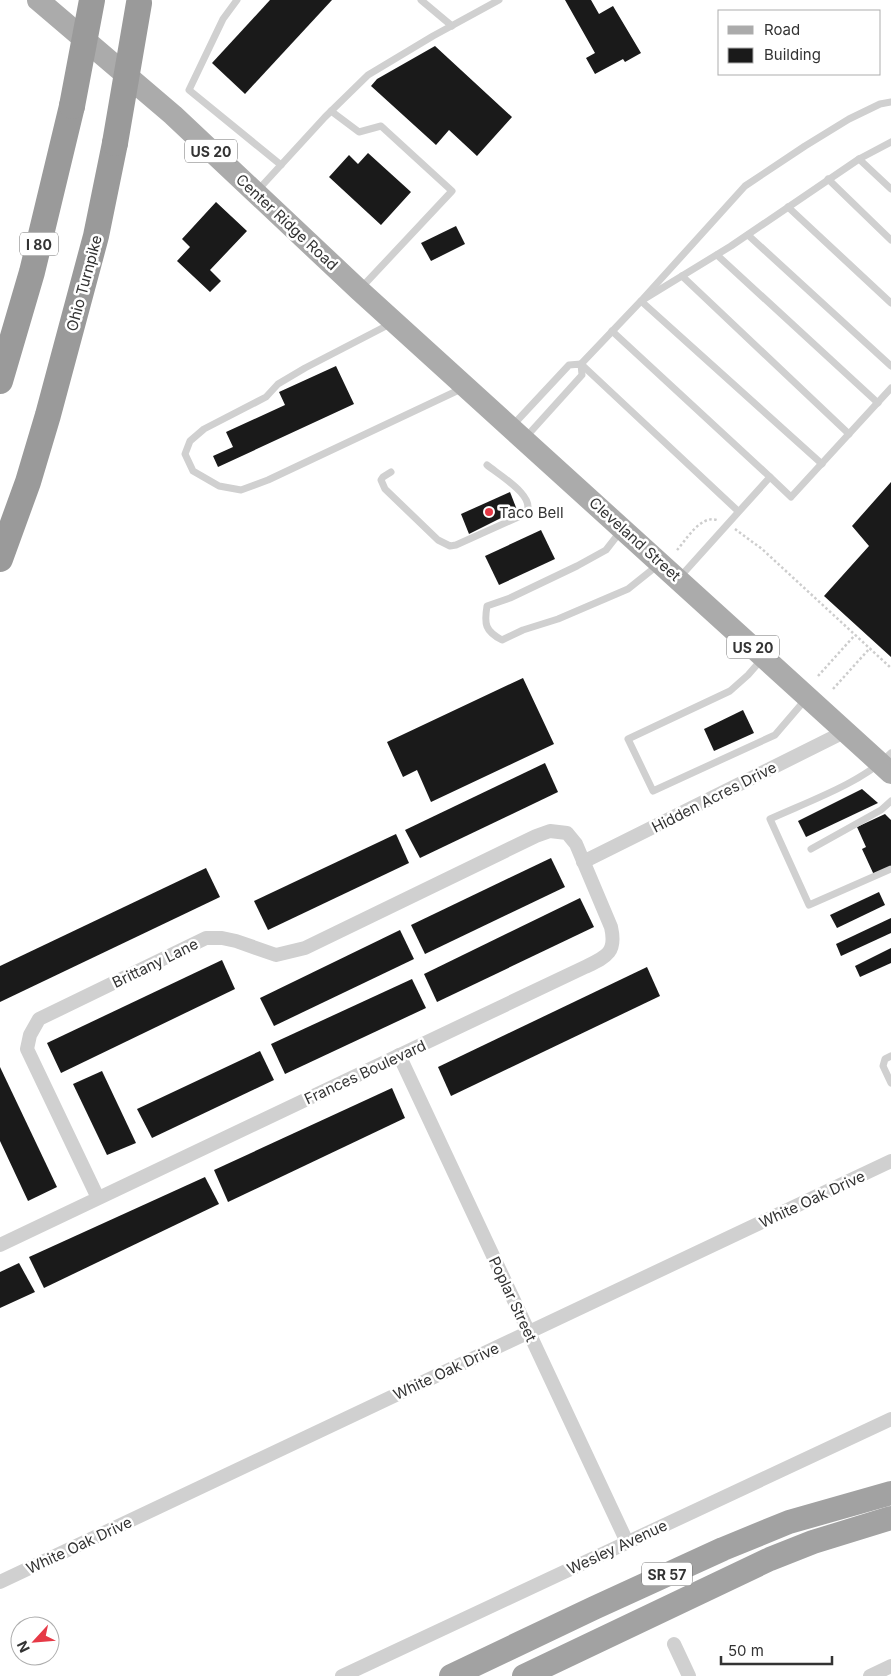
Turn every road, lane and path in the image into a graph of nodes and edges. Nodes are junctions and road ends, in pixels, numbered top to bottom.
1 (38, 0) edge
2 (92, 0) edge
3 (237, 0) edge
4 (421, 0) edge
5 (499, 0) edge
6 (140, 2) edge
7 (452, 26) junction
8 (891, 102) edge
9 (331, 111) junction
10 (891, 142) edge
11 (859, 159) junction
12 (281, 164) junction
13 (828, 179) junction
14 (891, 189) edge
15 (256, 192) junction
16 (788, 207) junction
17 (748, 235) junction
18 (891, 240) edge
19 (717, 255) junction
20 (682, 276) junction
21 (358, 290) junction
22 (641, 300) junction
23 (891, 303) edge
24 (386, 314) junction
25 (612, 331) junction
26 (581, 364) junction
27 (891, 366) edge
28 (0, 380) edge
29 (466, 386) junction
30 (891, 388) edge
31 (878, 403) junction
32 (518, 433) junction
33 (849, 434) junction
34 (822, 464) junction
35 (487, 466) dead end
36 (391, 472) dead end
37 (770, 477) junction
38 (738, 510) junction
39 (719, 520) dead end
40 (734, 528) dead end
41 (623, 529) junction
42 (669, 557) junction
43 (0, 559) edge
44 (678, 579) junction
45 (855, 635) junction
46 (870, 648) junction
47 (764, 656) junction
48 (891, 668) edge
49 (818, 676) dead end
50 (833, 689) dead end
51 (808, 696) junction
52 (846, 731) junction
53 (888, 763) edge
54 (891, 801) edge
55 (566, 833) joint
56 (811, 849) dead end
57 (583, 862) junction
58 (891, 869) edge
59 (399, 1056) junction
60 (891, 1056) edge
61 (891, 1083) edge
62 (891, 1161) edge
63 (98, 1198) junction
64 (0, 1244) edge
65 (528, 1332) junction
66 (891, 1419) edge
67 (891, 1493) edge
68 (891, 1518) edge
69 (627, 1542) junction
70 (0, 1582) edge
71 (674, 1644) dead end
72 (891, 1666) edge
73 (342, 1676) edge
74 (451, 1676) edge
75 (524, 1676) edge
76 (689, 1676) edge
77 (870, 1676) edge

1 - 15 main road, Center Ridge Road / US 20
2 - 28 highway, I 80, bridge
3 - 12 lane
4 - 7 lane
5 - 7 lane
6 - 43 highway, Ohio Turnpike, bridge
7 - 9 lane
8 - 22 lane
9 - 12 lane
9 - 21 lane
10 - 11 lane
11 - 13 lane
11 - 14 lane
12 - 15 lane
13 - 16 lane
13 - 18 lane
15 - 21 main road, Center Ridge Road / US 20
16 - 17 lane
16 - 23 lane
17 - 19 lane
17 - 27 lane
19 - 20 lane
19 - 31 lane
20 - 22 lane
20 - 33 lane
21 - 24 main road, Center Ridge Road / US 20
22 - 25 lane
22 - 34 lane
24 - 29 main road, Cleveland Street / US 20
24 - 29 lane
25 - 26 lane
25 - 37 lane
26 - 32 lane
26 - 32 lane
26 - 38 lane
29 - 32 main road, Cleveland Street / US 20
30 - 31 lane
31 - 33 lane
32 - 41 main road, Cleveland Street / US 20
33 - 34 lane
34 - 37 lane
35 - 36 lane
37 - 38 lane
38 - 44 lane
39 - 42 path
40 - 45 path
41 - 42 main road, Cleveland Street / US 20
41 - 42 lane
42 - 44 main road, Cleveland Street / US 20
44 - 47 main road, Cleveland Street / US 20
45 - 46 path
45 - 49 path
46 - 48 path
46 - 50 path
47 - 51 main road, Cleveland Street / US 20
47 - 51 lane
51 - 52 main road, Cleveland Street / US 20
52 - 53 main road, Cleveland Street / US 20
52 - 57 street, Hidden Acres Drive
53 - 58 lane
54 - 56 lane
55 - 57 street, Frances Boulevard
55 - 63 street, Brittany Lane
57 - 59 street, Frances Boulevard
59 - 63 street, Frances Boulevard
59 - 65 street, Poplar Street
60 - 61 lane
62 - 65 street, White Oak Drive
63 - 64 street, Frances Boulevard
65 - 69 street, Poplar Street
65 - 70 street, White Oak Drive
66 - 69 street, Wesley Avenue
67 - 74 highway, SR 57
68 - 75 highway, SR 57
69 - 73 street, Wesley Avenue
71 - 76 street
72 - 77 street

